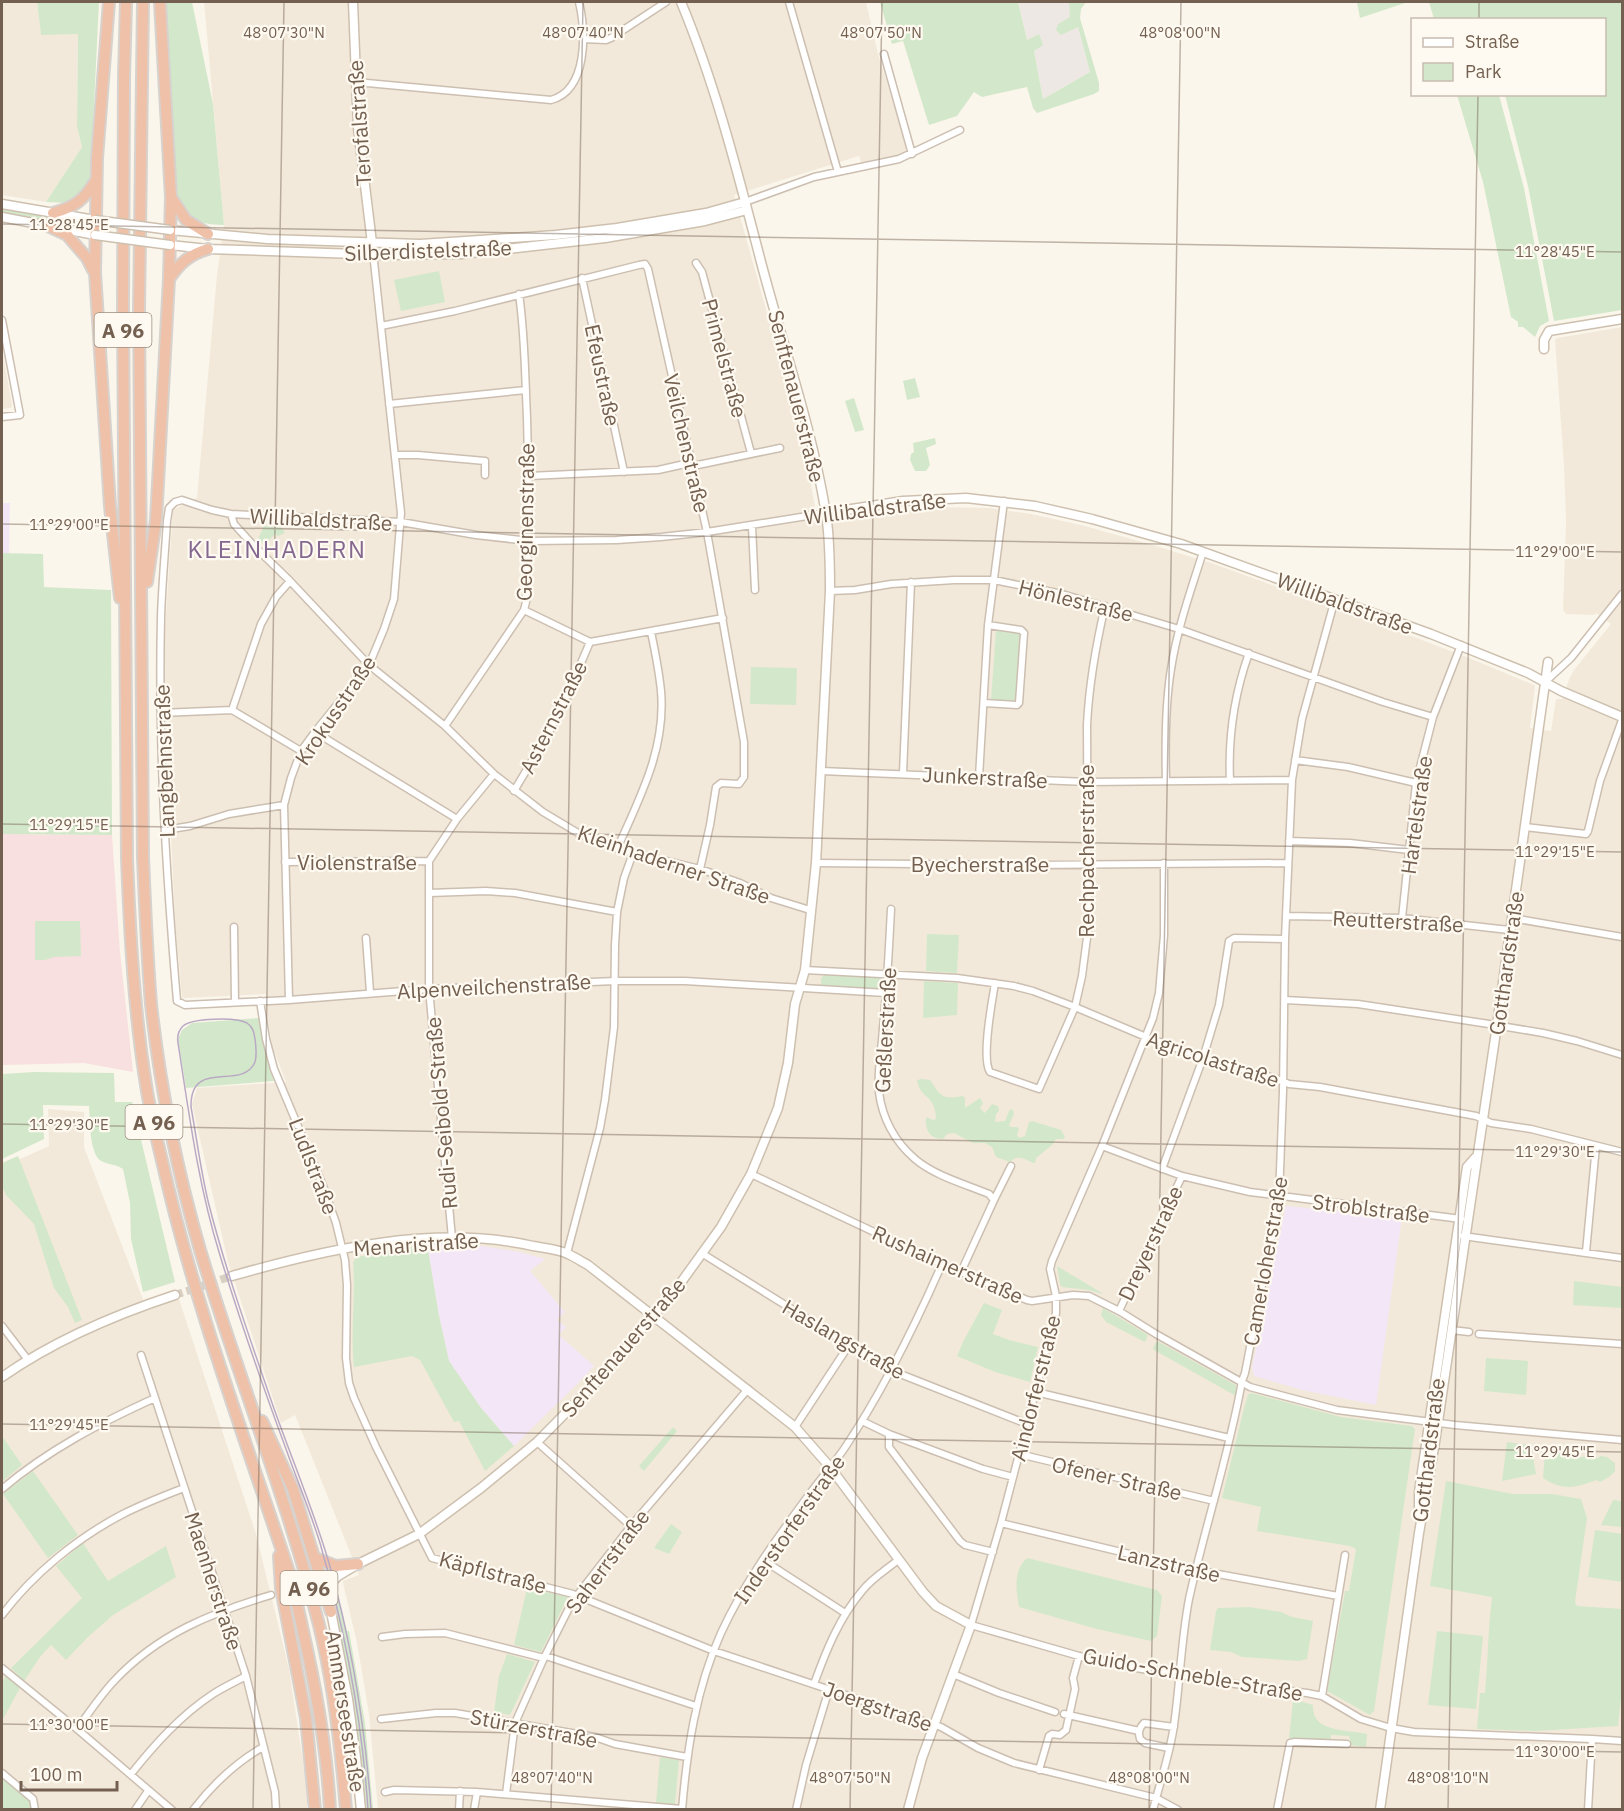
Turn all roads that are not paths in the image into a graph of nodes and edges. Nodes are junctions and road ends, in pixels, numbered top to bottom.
1 (109, 2) edge
2 (126, 2) edge
3 (143, 2) edge
4 (160, 2) edge
5 (353, 2) edge
6 (579, 2) edge
7 (666, 2) edge
8 (681, 2) edge
9 (789, 2) edge
10 (583, 39) junction
11 (884, 54) dead end
12 (356, 82) junction
13 (960, 130) dead end
14 (912, 154) junction
15 (838, 172) junction
16 (96, 180) junction
17 (171, 197) junction
18 (2, 204) edge
19 (748, 204) junction
20 (53, 213) junction
21 (2, 217) edge
22 (95, 220) junction
23 (48, 226) junction
24 (170, 230) junction
25 (208, 234) junction
26 (95, 235) junction
27 (372, 243) junction
28 (170, 245) junction
29 (208, 249) junction
30 (373, 255) junction
31 (696, 264) dead end
32 (95, 273) junction
33 (582, 278) junction
34 (169, 279) junction
35 (519, 294) junction
36 (2, 320) edge
37 (1623, 320) edge
38 (381, 326) junction
39 (1544, 349) dead end
40 (526, 390) junction
41 (389, 404) junction
42 (2, 417) edge
43 (780, 448) dead end
44 (751, 453) junction
45 (395, 455) junction
46 (693, 466) junction
47 (624, 472) junction
48 (485, 475) dead end
49 (529, 476) junction
50 (1004, 501) junction
51 (169, 508) joint
52 (826, 513) junction
53 (231, 514) junction
54 (401, 522) junction
55 (752, 525) junction
56 (707, 532) junction
57 (529, 541) junction
58 (1203, 552) junction
59 (994, 580) junction
60 (290, 581) junction
61 (911, 582) junction
62 (755, 590) dead end
63 (830, 591) junction
64 (1623, 594) edge
65 (1335, 599) junction
66 (1105, 606) junction
67 (524, 610) junction
68 (723, 618) junction
69 (142, 620) junction
70 (988, 626) junction
71 (1179, 628) junction
72 (651, 632) junction
73 (590, 642) junction
74 (1461, 645) junction
75 (1249, 653) junction
76 (126, 658) junction
77 (1548, 662) dead end
78 (369, 665) junction
79 (1312, 676) junction
80 (1545, 682) junction
81 (984, 703) junction
82 (232, 710) junction
83 (161, 713) junction
84 (1433, 717) junction
85 (1623, 718) edge
86 (446, 726) junction
87 (315, 732) junction
88 (301, 751) junction
89 (1295, 760) junction
90 (821, 771) junction
91 (903, 773) junction
92 (494, 774) junction
93 (979, 777) junction
94 (1292, 780) junction
95 (1166, 781) junction
96 (1230, 781) junction
97 (1087, 782) junction
98 (1416, 783) junction
99 (514, 791) junction
100 (284, 805) junction
101 (458, 819) junction
102 (1525, 827) junction
103 (165, 830) junction
104 (1289, 841) junction
105 (617, 849) junction
106 (1409, 849) junction
107 (633, 853) junction
108 (429, 861) junction
109 (285, 862) junction
110 (816, 863) junction
111 (1164, 863) junction
112 (1288, 863) junction
113 (1088, 865) junction
114 (700, 869) junction
115 (429, 893) junction
116 (891, 909) dead end
117 (810, 910) junction
118 (617, 912) junction
119 (1286, 916) junction
120 (1402, 918) junction
121 (1512, 918) junction
122 (234, 927) dead end
123 (1509, 930) junction
124 (1623, 937) edge
125 (366, 938) dead end
126 (1286, 939) junction
127 (805, 970) junction
128 (888, 974) junction
129 (615, 981) junction
130 (995, 983) junction
131 (798, 988) junction
132 (429, 989) junction
133 (370, 992) junction
134 (886, 993) junction
135 (289, 1000) junction
136 (1285, 1000) junction
137 (260, 1001) junction
138 (235, 1002) junction
139 (189, 1005) joint
140 (1075, 1007) junction
141 (1497, 1025) junction
142 (1146, 1037) junction
143 (1623, 1055) edge
144 (1203, 1058) junction
145 (1283, 1082) junction
146 (1483, 1119) junction
147 (1102, 1146) junction
148 (1596, 1146) junction
149 (1623, 1152) edge
150 (1011, 1166) dead end
151 (1162, 1169) junction
152 (751, 1174) junction
153 (1182, 1176) junction
154 (1279, 1197) junction
155 (994, 1200) junction
156 (1463, 1219) junction
157 (1461, 1235) junction
158 (452, 1238) junction
159 (342, 1249) junction
160 (1586, 1252) junction
161 (567, 1253) junction
162 (703, 1254) junction
163 (1623, 1258) edge
164 (942, 1264) junction
165 (961, 1272) junction
166 (232, 1276) tunnel mouth
167 (175, 1295) tunnel mouth
168 (1056, 1296) junction
169 (1119, 1311) junction
170 (654, 1315) junction
171 (2, 1326) edge
172 (1451, 1330) junction
173 (1469, 1332) dead end
174 (1479, 1334) dead end
175 (1623, 1344) edge
176 (849, 1345) junction
177 (141, 1355) dead end
178 (28, 1360) junction
179 (891, 1370) junction
180 (241, 1374) junction
181 (2, 1377) edge
182 (1242, 1381) junction
183 (748, 1389) junction
184 (1036, 1392) junction
185 (155, 1398) junction
186 (862, 1420) junction
187 (1433, 1422) junction
188 (1027, 1424) junction
189 (795, 1427) junction
190 (889, 1434) junction
191 (1229, 1438) junction
192 (1623, 1440) edge
193 (537, 1442) junction
194 (1019, 1454) junction
195 (830, 1467) junction
196 (1013, 1478) junction
197 (184, 1488) junction
198 (2, 1489) edge
199 (1214, 1501) junction
200 (1001, 1523) junction
201 (631, 1526) junction
202 (419, 1534) junction
203 (278, 1537) junction
204 (993, 1552) junction
205 (1345, 1555) dead end
206 (315, 1558) junction
207 (762, 1560) junction
208 (898, 1560) junction
209 (358, 1564) junction
210 (1196, 1570) junction
211 (271, 1595) dead end
212 (578, 1596) junction
213 (1338, 1596) junction
214 (225, 1609) junction
215 (331, 1612) junction
216 (845, 1614) junction
217 (2, 1615) edge
218 (971, 1625) junction
219 (382, 1637) dead end
220 (714, 1650) junction
221 (1079, 1656) junction
222 (545, 1657) junction
223 (4, 1670) edge
224 (953, 1674) junction
225 (246, 1676) junction
226 (1180, 1676) junction
227 (2, 1679) edge
228 (814, 1684) junction
229 (829, 1689) junction
230 (1322, 1696) junction
231 (696, 1706) junction
232 (1055, 1712) dead end
233 (1066, 1715) junction
234 (381, 1719) dead end
235 (514, 1723) junction
236 (933, 1725) junction
237 (1174, 1727) junction
238 (1391, 1728) junction
239 (77, 1729) junction
240 (1139, 1731) junction
241 (1592, 1738) junction
242 (1623, 1741) edge
243 (1347, 1744) dead end
244 (263, 1747) junction
245 (1169, 1748) junction
246 (687, 1757) junction
247 (1039, 1770) junction
248 (2, 1773) edge
249 (131, 1774) junction
250 (148, 1791) junction
251 (460, 1791) junction
252 (385, 1792) dead end
253 (477, 1792) junction
254 (506, 1794) junction
255 (1156, 1798) junction
256 (35, 1809) edge
257 (135, 1809) edge
258 (172, 1809) edge
259 (193, 1809) edge
260 (276, 1809) edge
261 (315, 1809) edge
262 (330, 1809) edge
263 (346, 1809) edge
264 (361, 1809) edge
265 (459, 1809) edge
266 (474, 1809) edge
267 (682, 1809) edge
268 (796, 1809) edge
269 (908, 1809) edge
270 (1153, 1809) edge
271 (1178, 1809) edge
272 (1277, 1809) edge
273 (1380, 1809) edge
274 (1588, 1809) edge

1 - 16 highway
2 - 76 highway, A 96
3 - 69 highway, A 96
4 - 17 highway
5 - 12 street, Terofalstraße
6 - 10 street
7 - 10 street
8 - 19 street, Senftenauerstraße
9 - 15 street
10 - 12 street
11 - 14 street
12 - 27 street, Terofalstraße
13 - 14 street, Silberdistelstraße
14 - 15 street, Silberdistelstraße
15 - 19 street, Silberdistelstraße
16 - 20 highway
16 - 22 highway
17 - 24 highway
17 - 25 highway
18 - 20 street, Silberdistelstraße
19 - 27 street, Silberdistelstraße
19 - 30 street, Silberdistelstraße
19 - 52 street, Senftenauerstraße
20 - 22 street, Silberdistelstraße
21 - 23 street, Silberdistelstraße
22 - 24 street, Silberdistelstraße, bridge
22 - 26 highway
23 - 26 street, Silberdistelstraße
23 - 32 highway
24 - 25 street, Silberdistelstraße
24 - 28 highway
25 - 27 street, Silberdistelstraße
26 - 28 street, Silberdistelstraße, bridge
26 - 32 highway
27 - 30 street, Krokusstraße
28 - 29 street, Silberdistelstraße
28 - 34 highway
29 - 30 street, Silberdistelstraße
29 - 34 highway
30 - 38 street, Krokusstraße
31 - 44 street, Primelstraße
32 - 76 highway
33 - 35 street, Veilchenstraße
33 - 46 street, Veilchenstraße
33 - 47 street, Efeustraße
34 - 69 highway
35 - 38 street, Veilchenstraße
35 - 40 street, Georginenstraße
36 - 42 street
37 - 39 street
38 - 41 street, Krokusstraße
40 - 41 street
40 - 49 street, Georginenstraße
41 - 45 street, Krokusstraße
43 - 44 street
44 - 46 street
45 - 48 street
45 - 54 street, Krokusstraße
46 - 47 street
46 - 56 street, Veilchenstraße
47 - 49 street
49 - 57 street, Georginenstraße
50 - 52 street, Willibaldstraße
50 - 58 street, Willibaldstraße
50 - 59 street
51 - 53 street, Willibaldstraße
51 - 83 street, Langbehnstraße
52 - 55 street, Willibaldstraße
52 - 63 street, Senftenauerstraße
53 - 54 street, Willibaldstraße
53 - 60 street, Kleinhaderner Straße
54 - 57 street, Willibaldstraße
54 - 78 street, Krokusstraße
55 - 56 street, Willibaldstraße
55 - 62 street
56 - 57 street, Willibaldstraße
56 - 68 street, Veilchenstraße
57 - 67 street, Georginenstraße
58 - 65 street, Willibaldstraße
58 - 71 street
59 - 61 street, Hönlestraße
59 - 66 street, Hönlestraße
59 - 70 street
60 - 78 street, Kleinhaderner Straße
60 - 82 street
61 - 63 street, Hönlestraße
61 - 91 street
63 - 90 street, Senftenauerstraße
64 - 80 street
65 - 74 street, Willibaldstraße
65 - 79 street, Camerloherstraße
66 - 71 street, Hönlestraße
66 - 97 street, Rechpacherstraße
67 - 73 street
67 - 86 street, Georginenstraße
68 - 72 street
68 - 114 street, Veilchenstraße
69 - 180 highway, A 96
70 - 81 street
70 - 81 street
71 - 75 street, Hönlestraße
71 - 95 street
72 - 73 street
72 - 105 street
73 - 99 street, Asternstraße
74 - 80 street, Willibaldstraße
74 - 84 street, Hartelstraße
75 - 79 street, Hönlestraße
75 - 96 street
76 - 203 highway, A 96
77 - 80 street, Gotthardstraße
78 - 86 street, Kleinhaderner Straße
78 - 87 street, Krokusstraße
79 - 84 street, Hönlestraße
79 - 89 street, Camerloherstraße
80 - 85 street, Willibaldstraße
80 - 102 street, Gotthardstraße
81 - 93 street
82 - 83 street
82 - 88 street
83 - 103 street, Langbehnstraße
84 - 98 street, Hartelstraße
85 - 102 street
86 - 92 street, Kleinhaderner Straße
87 - 88 street, Krokusstraße
87 - 101 street
88 - 100 street, Krokusstraße
89 - 94 street, Camerloherstraße
89 - 98 street
90 - 91 street, Junkerstraße
90 - 110 street, Senftenauerstraße
91 - 93 street, Junkerstraße
92 - 99 street, Kleinhaderner Straße
92 - 101 street
93 - 97 street, Junkerstraße
94 - 96 street, Junkerstraße
94 - 104 street, Camerloherstraße
95 - 96 street, Junkerstraße
95 - 97 street, Junkerstraße
97 - 113 street, Rechpacherstraße
98 - 106 street, Hartelstraße
99 - 105 street, Kleinhaderner Straße
100 - 103 street
100 - 109 street, Krokusstraße
101 - 108 street
102 - 121 street, Gotthardstraße
103 - 139 street, Langbehnstraße
104 - 106 street
104 - 112 street, Camerloherstraße
105 - 107 street, Kleinhaderner Straße
106 - 120 street, Hartelstraße
107 - 114 street, Kleinhaderner Straße
107 - 118 street
108 - 109 street, Violenstraße
108 - 115 street, Rudi-Seibold-Straße
109 - 135 street, Krokusstraße
110 - 113 street, Byecherstraße
110 - 117 street, Senftenauerstraße
111 - 112 street, Byecherstraße
111 - 113 street, Byecherstraße
111 - 142 street, Aindorferstraße
112 - 119 street, Camerloherstraße
113 - 140 street, Rechpacherstraße
114 - 117 street, Kleinhaderner Straße
115 - 118 street
115 - 132 street, Rudi-Seibold-Straße
116 - 128 street, Geßlerstraße
117 - 127 street, Senftenauerstraße
118 - 129 street
119 - 120 street, Reutterstraße
119 - 126 street, Camerloherstraße
120 - 123 street, Reutterstraße
121 - 123 street, Gotthardstraße
121 - 124 street
122 - 138 street
123 - 141 street, Gotthardstraße
125 - 133 street
126 - 136 street, Camerloherstraße
126 - 144 street
127 - 128 street, Agricolastraße
127 - 131 street, Senftenauerstraße
128 - 130 street, Agricolastraße
128 - 134 street, Geßlerstraße
129 - 131 street, Alpenveilchenstraße
129 - 132 street, Alpenveilchenstraße
129 - 161 street
130 - 140 street, Agricolastraße
130 - 140 street, Rechpacherstraße
131 - 134 street
131 - 152 street, Senftenauerstraße
132 - 133 street, Alpenveilchenstraße
132 - 158 street, Rudi-Seibold-Straße
133 - 135 street, Alpenveilchenstraße
134 - 155 street, Geßlerstraße
135 - 137 street, Alpenveilchenstraße
136 - 141 street
136 - 145 street, Camerloherstraße
137 - 138 street, Alpenveilchenstraße
137 - 159 street, Ludlstraße
138 - 139 street, Alpenveilchenstraße
140 - 142 street, Agricolastraße
141 - 143 street
141 - 146 street, Gotthardstraße
142 - 144 street, Agricolastraße
142 - 147 street, Aindorferstraße
144 - 145 street, Agricolastraße
144 - 151 street
145 - 146 street, Agricolastraße
145 - 154 street, Camerloherstraße
146 - 148 street, Agricolastraße
146 - 156 street, Gotthardstraße
147 - 151 street, Stroblstraße
147 - 168 street, Aindorferstraße
148 - 149 street, Agricolastraße
148 - 160 street
150 - 155 street
151 - 153 street, Stroblstraße
152 - 162 street, Senftenauerstraße
152 - 164 street, Rushaimerstraße
153 - 154 street, Stroblstraße
153 - 169 street, Dreyerstraße
154 - 156 street, Stroblstraße
154 - 182 street, Camerloherstraße
155 - 165 street
156 - 157 street, Gotthardstraße
157 - 160 street
157 - 172 street, Gotthardstraße
157 - 187 street, Gotthardstraße
158 - 159 street, Menaristraße
158 - 161 street, Menaristraße
159 - 166 street, Menaristraße
159 - 202 street, Ludlstraße
160 - 163 street
161 - 170 street, Menaristraße
162 - 170 street, Senftenauerstraße
162 - 176 street, Haslangstraße
164 - 165 street, Rushaimerstraße
164 - 179 street, Inderstorferstraße
165 - 168 street, Rushaimerstraße
167 - 178 street
168 - 169 street, Rushaimerstraße
168 - 184 street, Aindorferstraße
169 - 182 street, Rushaimerstraße
170 - 183 street, Guido-Schneble-Straße
170 - 193 street, Senftenauerstraße
171 - 178 street
172 - 173 street
172 - 187 street, Gotthardstraße
174 - 175 street
176 - 179 street, Haslangstraße
176 - 189 street
177 - 185 street, Maenherstraße
178 - 181 street
179 - 186 street, Inderstorferstraße
179 - 188 street, Haslangstraße
180 - 206 highway
180 - 263 highway, A 96
182 - 187 street, Rushaimerstraße
182 - 191 street, Camerloherstraße
183 - 189 street, Guido-Schneble-Straße
183 - 201 street, Saherrstraße
184 - 188 street, Aindorferstraße
184 - 191 street
185 - 197 street, Maenherstraße
185 - 198 street
186 - 190 street
186 - 195 street, Inderstorferstraße
187 - 192 street, Rushaimerstraße
187 - 238 street, Gotthardstraße
188 - 194 street, Aindorferstraße
189 - 195 street, Guido-Schneble-Straße
190 - 196 street
190 - 204 street
191 - 199 street, Camerloherstraße
193 - 201 street
193 - 202 street, Senftenauerstraße
194 - 196 street, Aindorferstraße
194 - 199 street, Ofener Straße
195 - 207 street, Inderstorferstraße
195 - 208 street, Guido-Schneble-Straße
196 - 200 street, Aindorferstraße
197 - 214 street, Maenherstraße
197 - 217 street
199 - 210 street, Camerloherstraße
200 - 204 street, Aindorferstraße
200 - 210 street, Lanzstraße
201 - 212 street, Saherrstraße
202 - 209 street, Senftenauerstraße
202 - 212 street, Käpflstraße
203 - 261 highway
203 - 262 highway, A 96
204 - 218 street, Aindorferstraße
205 - 213 street
206 - 209 highway
206 - 215 highway
207 - 216 street
207 - 220 street, Inderstorferstraße
208 - 216 street
208 - 218 street, Guido-Schneble-Straße
209 - 215 street, Senftenauerstraße
210 - 213 street, Lanzstraße
210 - 226 street, Camerloherstraße
211 - 214 street
212 - 220 street, Joergstraße
212 - 222 street, Saherrstraße
213 - 230 street
214 - 225 street, Maenherstraße
214 - 239 street
215 - 264 street, Ammerseestraße
216 - 228 street
218 - 221 street, Guido-Schneble-Straße
218 - 224 street, Aindorferstraße
219 - 222 street
220 - 228 street, Joergstraße
220 - 231 street, Inderstorferstraße
221 - 226 street, Guido-Schneble-Straße
221 - 233 street
222 - 231 street
222 - 235 street, Saherrstraße
223 - 227 street
223 - 239 street
224 - 232 street
224 - 236 street, Aindorferstraße
225 - 244 street, Maenherstraße
225 - 249 street
226 - 230 street, Guido-Schneble-Straße
226 - 237 street, Camerloherstraße
228 - 229 street, Joergstraße
229 - 236 street, Joergstraße
229 - 268 street
230 - 238 street, Guido-Schneble-Straße
231 - 246 street, Inderstorferstraße
233 - 240 street
233 - 247 street
234 - 235 street, Stürzerstraße
235 - 246 street, Stürzerstraße
235 - 254 street, Saherrstraße
236 - 247 street, Joergstraße
236 - 269 street, Aindorferstraße
237 - 240 street
237 - 245 street, Camerloherstraße
238 - 241 street, Guido-Schneble-Straße
238 - 273 street, Gotthardstraße
239 - 249 street
240 - 245 street
241 - 242 street, Guido-Schneble-Straße
241 - 274 street
243 - 272 street
244 - 259 street
244 - 260 street, Maenherstraße
245 - 255 street, Camerloherstraße
246 - 267 street, Inderstorferstraße
247 - 255 street, Joergstraße
248 - 256 street
249 - 250 street
250 - 257 street
250 - 258 street
251 - 252 street
251 - 253 street
251 - 265 street
253 - 254 street
253 - 266 street
254 - 267 street
255 - 270 street, Camerloherstraße
255 - 271 street, Joergstraße

